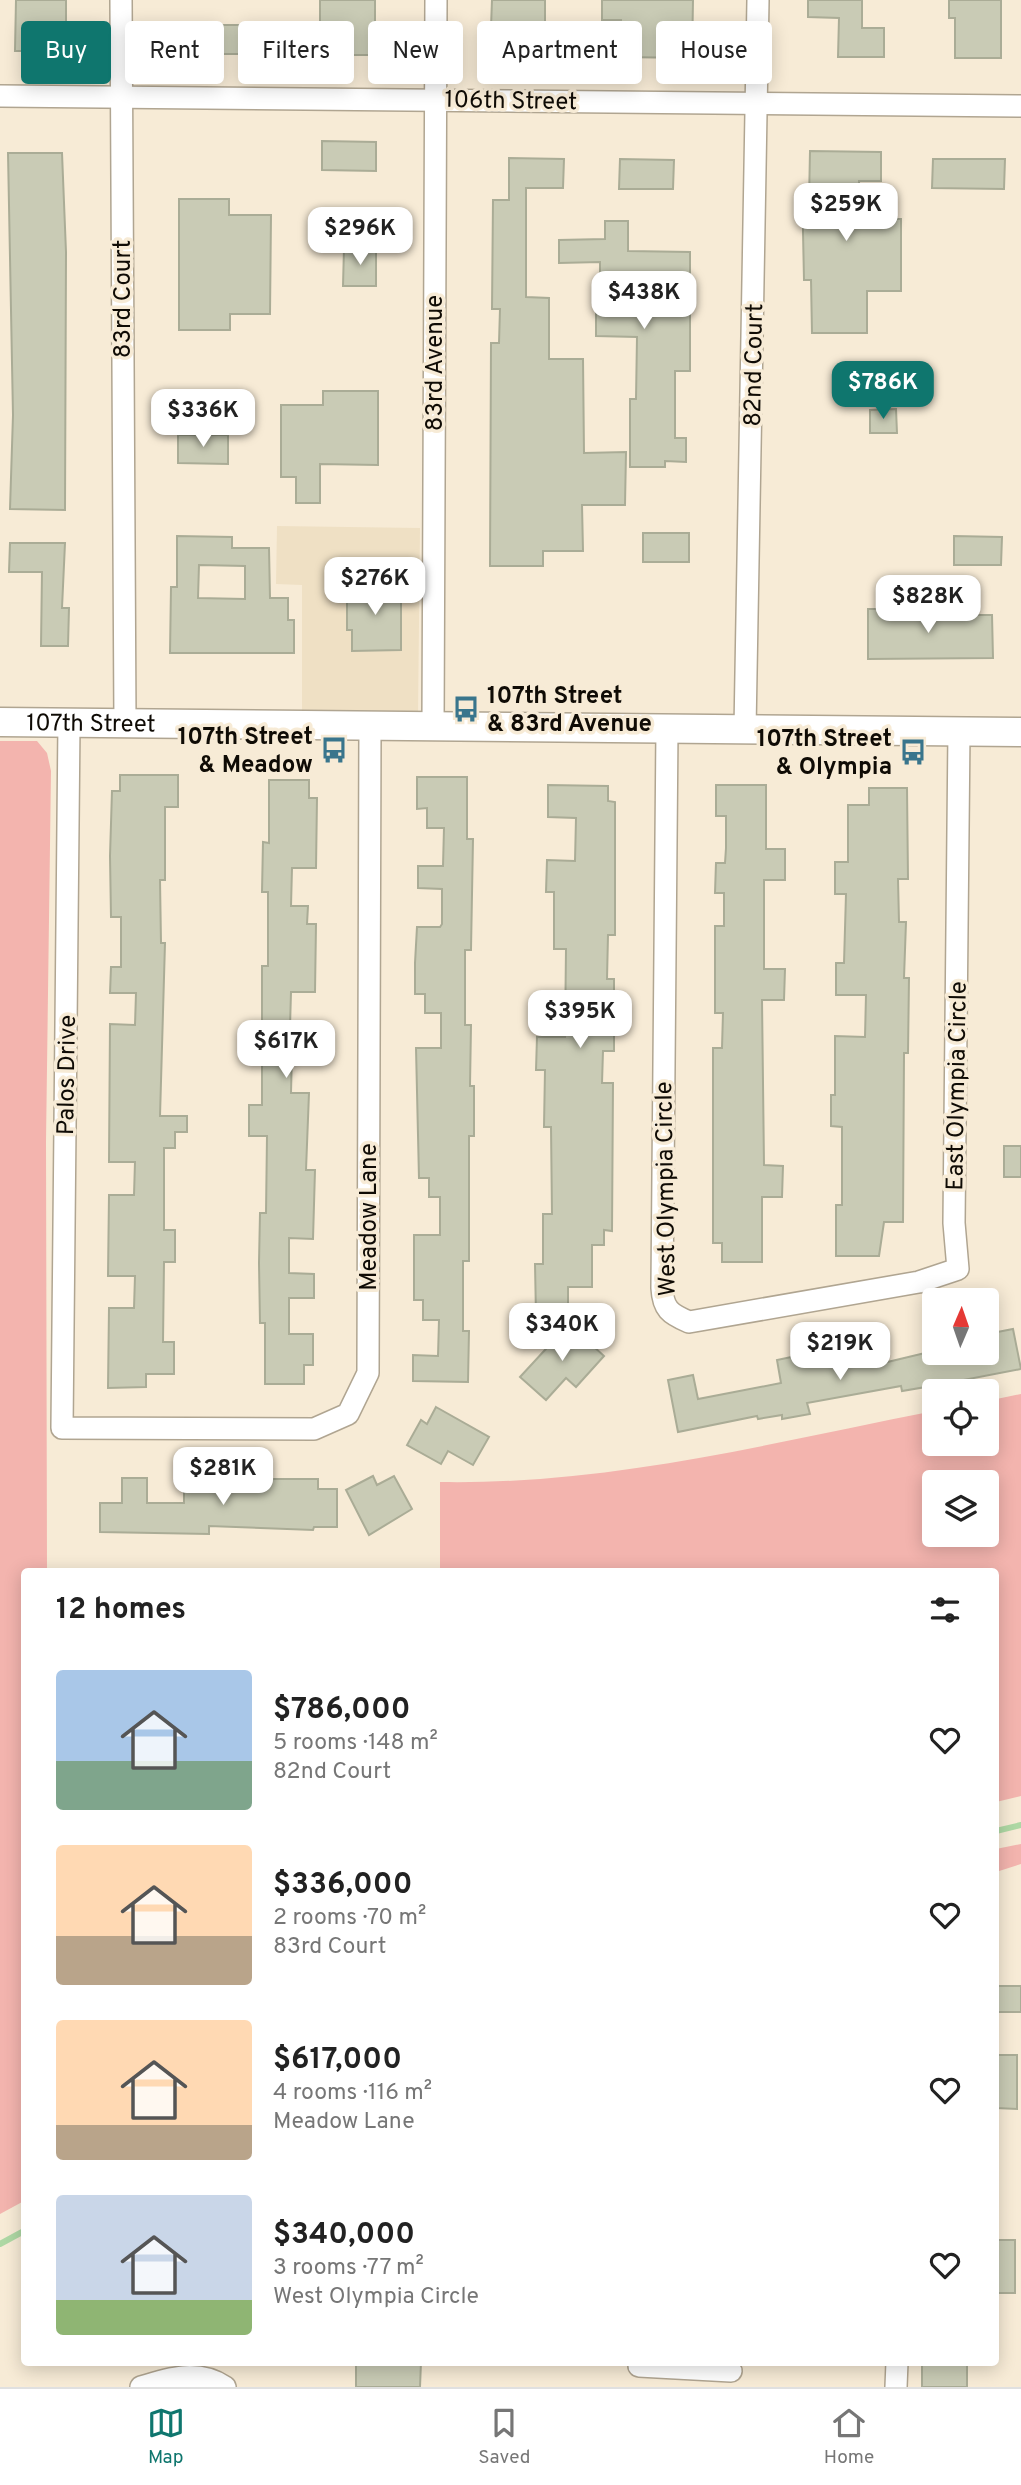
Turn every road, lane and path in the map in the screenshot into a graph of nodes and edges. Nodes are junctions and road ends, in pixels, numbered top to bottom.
1 (121, 0) edge
2 (436, 0) edge
3 (758, 0) edge
4 (0, 96) edge
5 (120, 97) junction
6 (436, 99) junction
7 (758, 104) junction
8 (1021, 106) edge
9 (0, 722) edge
10 (69, 723) junction
11 (125, 723) junction
12 (370, 726) junction
13 (433, 726) junction
14 (667, 729) junction
15 (746, 729) junction
16 (959, 731) junction
17 (1021, 732) edge
18 (792, 1306) joint
19 (62, 1428) joint
20 (639, 2366) dead end
21 (897, 2366) edge
22 (731, 2373) edge
23 (141, 2387) edge
24 (225, 2387) edge
25 (896, 2387) edge

1 - 5 street, 83rd Court
2 - 6 street, 83rd Avenue
3 - 7 street, 82nd Court
4 - 5 street, 106th Street
5 - 6 street, 106th Street
5 - 11 street, 83rd Court
6 - 7 street, 106th Street
6 - 13 street, 83rd Avenue
7 - 8 street, 106th Street
7 - 15 street, 82nd Court
9 - 10 street, 107th Street
10 - 11 street, 107th Street
10 - 19 street, Palos Drive
11 - 12 street, 107th Street
12 - 13 street, 107th Street
12 - 19 street, Meadow Lane
13 - 14 street, 107th Street
14 - 15 street, 107th Street
14 - 18 street, West Olympia Circle
15 - 16 street, 107th Street
16 - 17 street, 107th Street
16 - 18 street, East Olympia Circle
20 - 22 street
21 - 25 street
23 - 24 street

